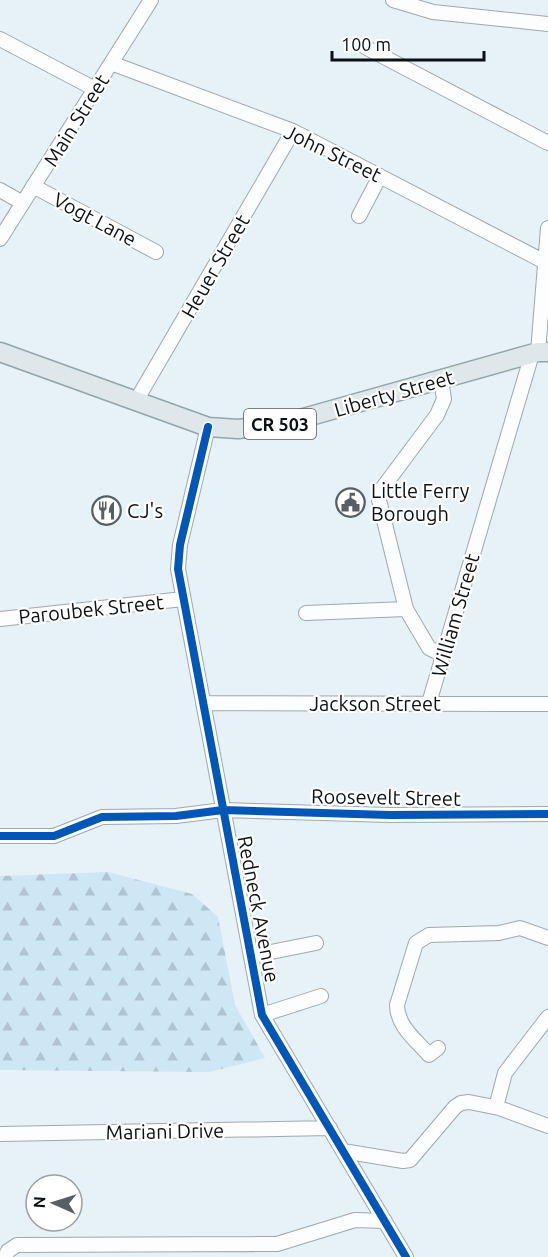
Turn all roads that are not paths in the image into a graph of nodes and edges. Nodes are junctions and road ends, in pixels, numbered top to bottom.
1 (151, 0) edge
2 (393, 0) edge
3 (548, 24) edge
4 (0, 39) edge
5 (365, 47) dead end
6 (111, 63) junction
7 (95, 89) junction
8 (293, 131) junction
9 (548, 143) edge
10 (380, 176) junction
11 (33, 186) junction
12 (0, 190) edge
13 (23, 203) junction
14 (359, 216) dead end
15 (548, 228) edge
16 (0, 239) edge
17 (156, 252) dead end
18 (545, 262) junction
19 (0, 352) edge
20 (539, 353) edge
21 (441, 380) junction
22 (136, 401) junction
23 (208, 427) junction
24 (183, 599) junction
25 (406, 609) junction
26 (306, 613) dead end
27 (0, 619) edge
28 (443, 655) junction
29 (203, 703) junction
30 (429, 704) junction
31 (548, 704) edge
32 (223, 810) junction
33 (548, 814) edge
34 (0, 836) edge
35 (548, 938) edge
36 (316, 943) dead end
37 (251, 956) junction
38 (321, 996) dead end
39 (262, 1015) junction
40 (548, 1017) edge
41 (438, 1048) dead end
42 (496, 1107) junction
43 (548, 1126) edge
44 (330, 1128) junction
45 (0, 1134) edge
46 (343, 1151) junction
47 (385, 1221) junction
48 (129, 1251) edge
49 (222, 1251) edge
50 (5, 1257) edge
51 (406, 1257) edge

1 - 6 street, Main Street
2 - 3 street
4 - 7 street
5 - 9 street
6 - 7 street, Main Street
6 - 8 street, John Street
7 - 11 street, Main Street
8 - 10 street, John Street
8 - 22 street, Heuer Street
10 - 14 street
10 - 18 street, John Street
11 - 13 street, Main Street
11 - 17 street, Vogt Lane
12 - 13 street
13 - 16 street, Main Street
15 - 18 street, William Street
18 - 20 street, William Street
19 - 22 main road, Liberty Street / CR 503
20 - 21 main road, Liberty Street / CR 503
20 - 28 street, William Street
21 - 23 main road, Liberty Street / CR 503
21 - 25 street
22 - 23 main road, Liberty Street / CR 503
23 - 24 street, Redneck Avenue
24 - 27 street, Paroubek Street
24 - 29 street, Redneck Avenue
25 - 26 street
25 - 28 street
28 - 30 street, William Street
29 - 30 street, Jackson Street
29 - 32 street, Redneck Avenue
30 - 31 street, Jackson Street
32 - 33 street, Roosevelt Street
32 - 34 street, Roosevelt Street
32 - 37 street, Redneck Avenue
35 - 41 street
36 - 37 street
37 - 39 street, Redneck Avenue
38 - 39 street
39 - 44 street, Redneck Avenue
40 - 42 street
42 - 43 street
42 - 46 street
44 - 45 street, Mariani Drive
44 - 46 street, Redneck Avenue
46 - 47 street, Redneck Avenue
47 - 49 street
47 - 51 street, Redneck Avenue
48 - 49 street
48 - 50 street

